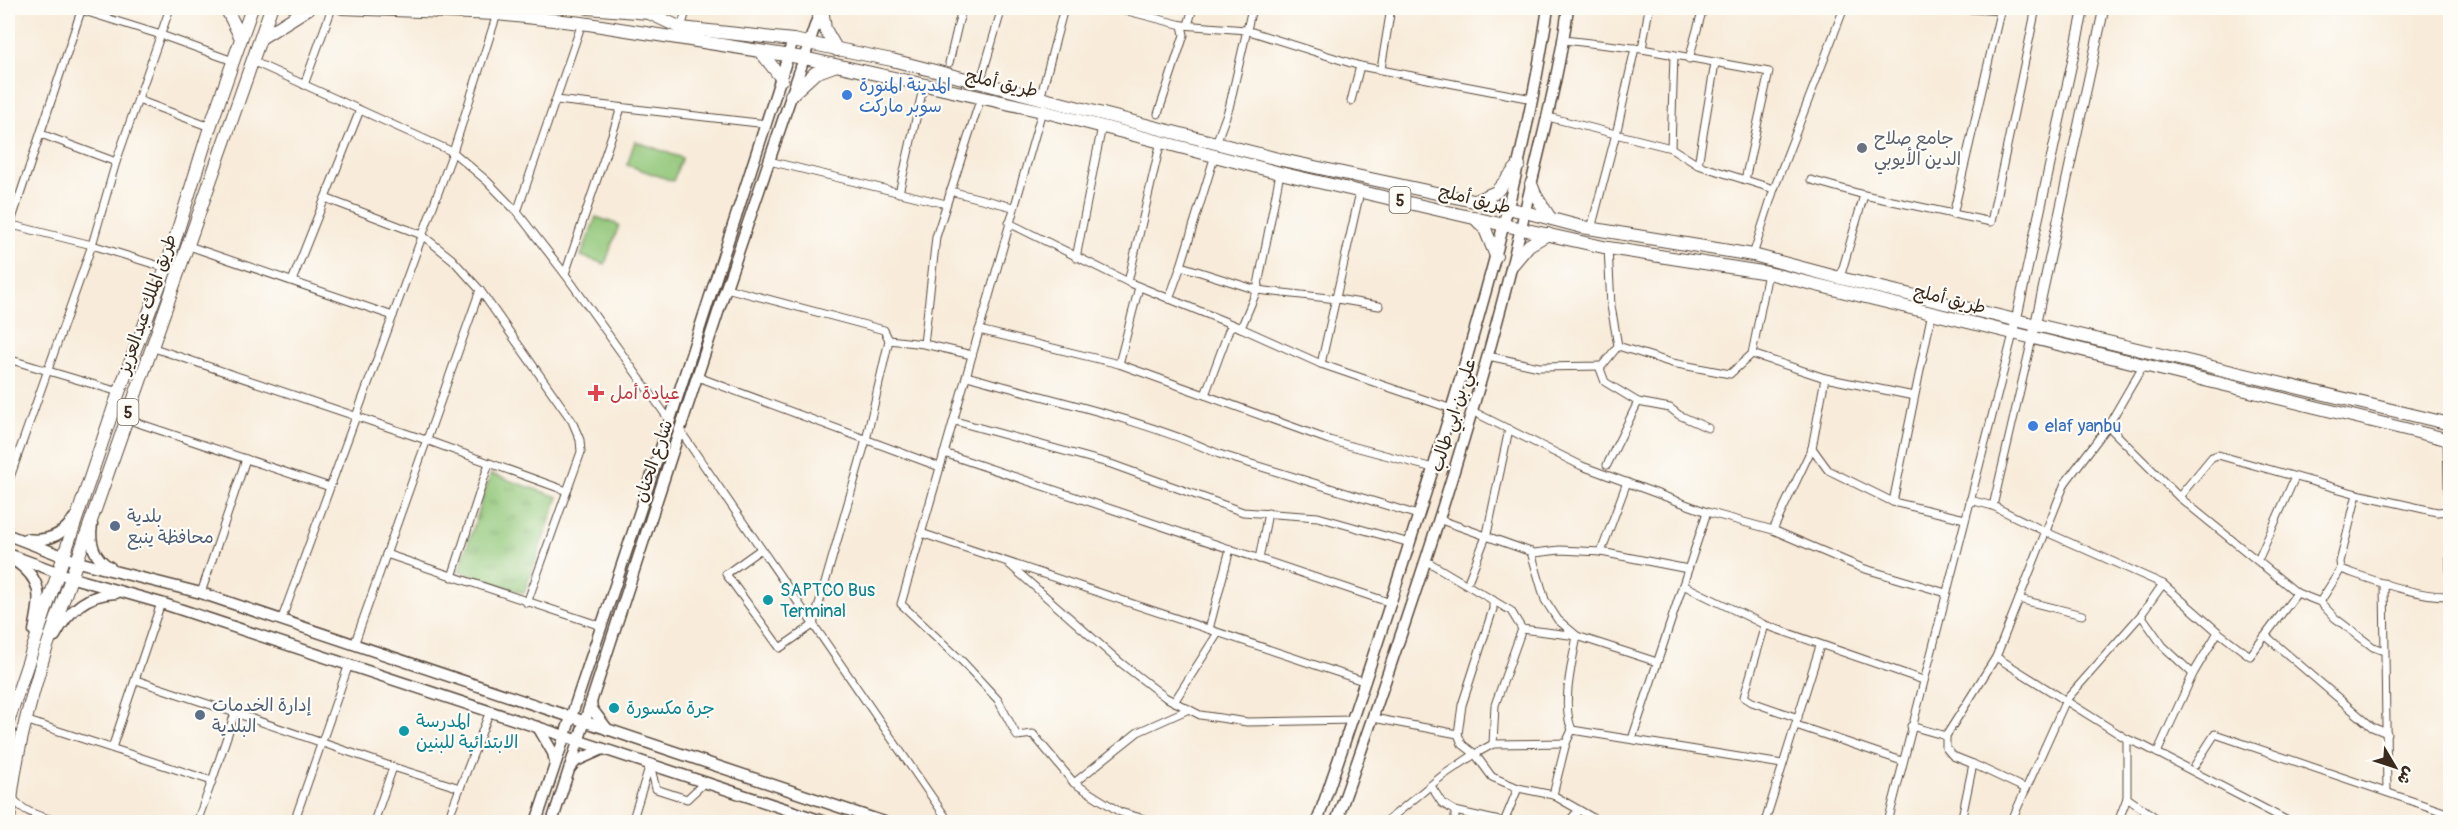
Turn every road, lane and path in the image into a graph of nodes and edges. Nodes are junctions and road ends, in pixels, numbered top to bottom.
1 (170, 8) edge
2 (226, 8) edge
3 (252, 8) edge
4 (271, 8) edge
5 (309, 8) edge
6 (332, 8) edge
7 (342, 8) edge
8 (588, 8) edge
9 (687, 8) edge
10 (822, 8) edge
11 (962, 8) edge
12 (1002, 8) edge
13 (1064, 8) edge
14 (1121, 8) edge
15 (1193, 8) edge
16 (1252, 8) edge
17 (1391, 8) edge
18 (1548, 8) edge
19 (1568, 8) edge
20 (1648, 8) edge
21 (1702, 8) edge
22 (1844, 8) edge
23 (1954, 8) edge
24 (2036, 8) edge
25 (2084, 8) edge
26 (2104, 8) edge
27 (81, 9) edge
28 (2001, 9) edge
29 (650, 10) edge
30 (497, 14) junction
31 (582, 23) junction
32 (1185, 25) junction
33 (681, 28) junction
34 (1246, 30) junction
35 (161, 35) junction
36 (241, 38) junction
37 (260, 39) junction
38 (793, 40) junction
39 (1564, 40) junction
40 (809, 43) junction
41 (1639, 49) junction
42 (837, 50) junction
43 (761, 52) junction
44 (789, 55) junction
45 (1674, 55) junction
46 (804, 58) junction
47 (1689, 59) junction
48 (233, 61) junction
49 (252, 61) junction
50 (949, 63) dead end
51 (1715, 63) junction
52 (836, 65) junction
53 (1360, 66) junction
54 (1381, 69) junction
55 (782, 79) junction
56 (980, 83) junction
57 (924, 84) junction
58 (304, 85) junction
59 (791, 95) junction
60 (981, 97) junction
61 (1532, 99) junction
62 (138, 100) junction
63 (556, 100) junction
64 (1351, 101) dead end
65 (1041, 105) junction
66 (621, 108) junction
67 (360, 110) junction
68 (1158, 114) dead end
69 (1548, 117) junction
70 (767, 124) junction
71 (1102, 126) junction
72 (210, 127) junction
73 (1616, 133) junction
74 (41, 134) junction
75 (1161, 140) junction
76 (1671, 148) junction
77 (1216, 149) junction
78 (453, 152) junction
79 (769, 161) junction
80 (116, 162) junction
81 (1519, 165) junction
82 (1698, 165) junction
83 (1280, 173) junction
84 (1744, 180) junction
85 (1811, 180) dead end
86 (1531, 184) junction
87 (1774, 189) junction
88 (950, 191) junction
89 (1360, 192) junction
90 (899, 193) junction
91 (1864, 195) junction
92 (325, 198) junction
93 (1474, 201) junction
94 (946, 204) junction
95 (1013, 207) junction
96 (1508, 209) junction
97 (517, 212) junction
98 (1526, 212) junction
99 (1953, 215) junction
100 (1473, 216) junction
101 (1550, 218) junction
102 (9, 224) edge
103 (1009, 224) junction
104 (1504, 225) junction
105 (1591, 228) junction
106 (1522, 229) junction
107 (1548, 234) junction
108 (422, 235) junction
109 (186, 244) junction
110 (92, 245) junction
111 (1608, 248) junction
112 (1753, 255) junction
113 (1496, 256) junction
114 (1076, 258) junction
115 (1513, 264) junction
116 (1181, 266) junction
117 (166, 268) junction
118 (1768, 273) junction
119 (565, 274) junction
120 (1840, 278) junction
121 (292, 281) junction
122 (1128, 282) junction
123 (1139, 287) junction
124 (726, 288) junction
125 (480, 290) junction
126 (1257, 291) junction
127 (1337, 299) junction
128 (1169, 300) junction
129 (1379, 306) dead end
130 (1932, 312) junction
131 (393, 316) junction
132 (2016, 320) junction
133 (2035, 325) junction
134 (1237, 327) junction
135 (979, 330) junction
136 (2013, 334) junction
137 (2032, 339) junction
138 (889, 340) junction
139 (924, 344) junction
140 (1618, 346) junction
141 (151, 347) junction
142 (1752, 354) junction
143 (972, 355) junction
144 (1488, 356) junction
145 (8, 359) edge
146 (1119, 364) junction
147 (1321, 364) junction
148 (2144, 364) junction
149 (1599, 366) junction
150 (48, 370) junction
151 (967, 376) junction
152 (698, 377) junction
153 (1825, 378) junction
154 (119, 392) junction
155 (1205, 396) junction
156 (1914, 396) junction
157 (1638, 402) junction
158 (1452, 409) junction
159 (1472, 411) junction
160 (356, 416) junction
161 (126, 419) junction
162 (670, 421) junction
163 (955, 421) junction
164 (2451, 424) edge
165 (2108, 426) junction
166 (1708, 428) dead end
167 (1509, 429) junction
168 (681, 432) junction
169 (426, 440) junction
170 (866, 440) junction
171 (2449, 440) edge
172 (1812, 448) junction
173 (944, 453) junction
174 (246, 459) junction
175 (489, 463) junction
176 (1607, 465) dead end
177 (940, 467) junction
178 (1433, 468) junction
179 (2295, 477) junction
180 (1627, 482) junction
181 (8, 483) edge
182 (330, 488) junction
183 (567, 491) junction
184 (2357, 494) junction
185 (2179, 497) junction
186 (1970, 500) junction
187 (1893, 502) junction
188 (82, 505) junction
189 (96, 506) junction
190 (1993, 506) junction
191 (1707, 512) junction
192 (2449, 512) junction
193 (1268, 513) junction
194 (1418, 515) junction
195 (1438, 519) junction
196 (1965, 519) junction
197 (1773, 530) junction
198 (2046, 532) junction
199 (921, 533) junction
200 (1487, 534) junction
201 (8, 536) edge
202 (1410, 543) junction
203 (761, 549) junction
204 (1230, 549) junction
205 (1531, 552) junction
206 (1601, 552) junction
207 (386, 554) junction
208 (8, 555) edge
209 (2260, 556) dead end
210 (65, 557) junction
211 (1260, 559) junction
212 (1425, 560) junction
213 (78, 562) junction
214 (1007, 562) junction
215 (1688, 569) junction
216 (2341, 569) junction
217 (122, 572) junction
218 (2451, 572) edge
219 (60, 573) junction
220 (452, 577) junction
221 (73, 578) junction
222 (1469, 579) dead end
223 (2384, 583) junction
224 (2163, 584) junction
225 (1683, 585) junction
226 (125, 593) junction
227 (201, 593) junction
228 (1946, 593) junction
229 (2297, 593) junction
230 (2451, 596) edge
231 (2019, 599) junction
232 (1492, 600) junction
233 (2320, 602) junction
234 (160, 603) junction
235 (527, 603) junction
236 (1391, 603) junction
237 (2082, 615) dead end
238 (2141, 615) junction
239 (281, 621) junction
240 (813, 625) junction
241 (1765, 625) junction
242 (601, 626) junction
243 (1522, 628) junction
244 (1209, 629) junction
245 (1218, 633) junction
246 (2218, 633) junction
247 (1577, 636) junction
248 (2266, 636) junction
249 (354, 645) junction
250 (1820, 646) junction
251 (31, 651) junction
252 (2384, 651) junction
253 (44, 655) junction
254 (1996, 657) junction
255 (1657, 662) junction
256 (349, 664) junction
257 (2193, 674) junction
258 (136, 680) junction
259 (1923, 680) junction
260 (1366, 682) junction
261 (577, 698) junction
262 (2066, 700) junction
263 (591, 702) junction
264 (1174, 702) junction
265 (1189, 709) junction
266 (490, 711) junction
267 (551, 711) junction
268 (235, 713) junction
269 (570, 718) junction
270 (1373, 718) junction
271 (25, 720) junction
272 (1353, 720) junction
273 (1797, 721) junction
274 (8, 722) edge
275 (584, 723) junction
276 (1911, 726) junction
277 (538, 727) junction
278 (608, 730) junction
279 (1572, 730) junction
280 (2387, 733) junction
281 (1458, 734) junction
282 (564, 736) junction
283 (1946, 736) junction
284 (1632, 739) junction
285 (2127, 739) junction
286 (578, 740) junction
287 (322, 743) junction
288 (1566, 743) junction
289 (1493, 744) junction
290 (112, 748) junction
291 (603, 749) junction
292 (2157, 753) junction
293 (1475, 754) junction
294 (1902, 761) junction
295 (556, 762) junction
296 (650, 764) junction
297 (1782, 764) junction
298 (1972, 764) junction
299 (2195, 765) dead end
300 (393, 766) junction
301 (569, 769) junction
302 (212, 781) junction
303 (705, 782) junction
304 (1074, 783) junction
305 (1431, 786) junction
306 (460, 788) junction
307 (1518, 788) junction
308 (2026, 789) junction
309 (2387, 792) junction
310 (11, 794) junction
311 (1553, 795) junction
312 (2127, 798) junction
313 (1578, 810) junction
314 (1455, 811) junction
315 (2451, 814) edge
316 (1338, 818) edge
317 (42, 820) edge
318 (9, 822) edge
319 (61, 822) edge
320 (196, 822) edge
321 (294, 822) edge
322 (374, 822) edge
323 (447, 822) edge
324 (536, 822) edge
325 (552, 822) edge
326 (632, 822) edge
327 (825, 822) edge
328 (884, 822) edge
329 (949, 822) edge
330 (1155, 822) edge
331 (1317, 822) edge
332 (1352, 822) edge
333 (1386, 822) edge
334 (1455, 822) edge
335 (1504, 822) edge
336 (1568, 822) edge
337 (1600, 822) edge
338 (1765, 822) edge
339 (1888, 822) edge
340 (1961, 822) edge
341 (2011, 822) edge
342 (2118, 822) edge
343 (2162, 822) edge
344 (2290, 822) edge

1 - 35 street
2 - 36 highway
3 - 36 highway, طريق الملك عبدالعزيز / 5
4 - 37 highway, طريق الملك عبدالعزيز / 5
5 - 37 highway
6 - 58 street
7 - 30 highway, طريق أملج / 5
8 - 29 highway, طريق أملج / 5
9 - 33 street
10 - 40 main road, شارع الحنان
10 - 42 highway
11 - 50 street
12 - 56 street
13 - 65 street
14 - 32 street
15 - 32 street
16 - 34 street
17 - 54 street
18 - 61 main road, علي بن ابي طالب
19 - 39 main road, علي بن ابي طالب
20 - 41 street
21 - 47 street
22 - 87 street
23 - 28 street
24 - 99 street
25 - 132 street
26 - 133 street
27 - 35 street
27 - 74 street
28 - 99 street
29 - 33 highway, طريق أملج / 5
30 - 31 highway, طريق أملج / 5
30 - 78 street
31 - 43 highway, طريق أملج / 5
31 - 63 street
32 - 34 street
32 - 68 street
33 - 38 highway, طريق أملج / 5
34 - 53 street
34 - 77 street
35 - 48 street
35 - 62 street
36 - 48 highway, طريق الملك عبدالعزيز / 5
37 - 49 highway, طريق الملك عبدالعزيز / 5
38 - 40 highway, طريق أملج / 5
38 - 44 main road, شارع الحنان
39 - 41 street
39 - 69 main road, علي بن ابي طالب
40 - 42 highway, طريق أملج / 5
40 - 46 main road, شارع الحنان
41 - 45 street
41 - 73 street
42 - 56 highway, طريق أملج / 5
43 - 44 highway, طريق أملج / 5
43 - 55 highway
44 - 46 highway, طريق أملج / 5
44 - 55 main road, شارع الحنان
45 - 47 street
45 - 76 street
46 - 52 highway, طريق أملج / 5
46 - 59 main road, شارع الحنان
47 - 51 street
48 - 72 highway, طريق الملك عبدالعزيز / 5
49 - 58 street
49 - 109 highway, طريق الملك عبدالعزيز / 5
51 - 82 street
51 - 84 street
52 - 57 highway, طريق أملج / 5
52 - 59 highway
53 - 54 street
53 - 64 street
54 - 61 street
55 - 70 main road, شارع الحنان
56 - 65 highway, طريق أملج / 5
57 - 60 highway, طريق أملج / 5
57 - 90 street
58 - 67 street
59 - 79 main road, شارع الحنان
60 - 65 highway, طريق أملج / 5
60 - 88 street
61 - 81 main road, علي بن ابي طالب
62 - 72 street
62 - 80 street
63 - 66 street
63 - 97 street
65 - 71 highway, طريق أملج / 5
65 - 77 highway, طريق أملج / 5
65 - 95 street
66 - 70 street
66 - 119 street
67 - 78 street
67 - 92 street
69 - 73 street
69 - 86 main road, علي بن ابي طالب
70 - 162 main road, شارع الحنان
71 - 75 highway, طريق أملج / 5
71 - 114 street
72 - 117 highway, طريق الملك عبدالعزيز / 5
73 - 76 street
73 - 105 street
74 - 80 street
74 - 102 street
75 - 77 highway, طريق أملج / 5
75 - 122 street
76 - 82 street
77 - 83 highway, طريق أملج / 5
77 - 93 highway, طريق أملج / 5
77 - 116 street
78 - 97 street
78 - 108 street
79 - 90 street
79 - 124 main road, شارع الحنان
80 - 110 street
81 - 93 highway
81 - 96 main road, علي بن ابي طالب
82 - 84 street
83 - 89 highway, طريق أملج / 5
83 - 126 street
84 - 87 street
85 - 91 street
86 - 98 main road, علي بن ابي طالب
86 - 101 highway
87 - 112 street
88 - 94 street
88 - 95 street
89 - 100 highway, طريق أملج / 5
89 - 127 street
90 - 94 street
91 - 99 street
91 - 120 street
92 - 108 street
92 - 121 street
93 - 96 highway, طريق أملج / 5
94 - 139 street
95 - 103 street
96 - 98 highway, طريق أملج / 5
96 - 104 main road, علي بن ابي طالب
97 - 119 street
98 - 101 highway, طريق أملج / 5
98 - 106 main road, علي بن ابي طالب
100 - 104 highway, طريق أملج / 5
100 - 113 highway
101 - 105 highway, طريق أملج / 5
102 - 110 street
103 - 114 street
103 - 135 street
104 - 106 highway, طريق أملج / 5
104 - 113 main road, علي بن ابي طالب
105 - 112 highway, طريق أملج / 5
106 - 107 highway, طريق أملج / 5
106 - 115 main road, علي بن ابي طالب
107 - 111 highway, طريق أملج / 5
107 - 115 highway
108 - 125 street
108 - 131 street
109 - 121 street
109 - 141 highway, طريق الملك عبدالعزيز / 5
110 - 117 street
110 - 150 street
111 - 118 highway, طريق أملج / 5
111 - 140 street
112 - 120 highway, طريق أملج / 5
113 - 158 main road, علي بن ابي طالب
114 - 122 street
115 - 144 main road, علي بن ابي طالب
116 - 126 street
116 - 128 street
117 - 154 highway, طريق الملك عبدالعزيز / 5
118 - 130 highway, طريق أملج / 5
118 - 142 street
119 - 162 street
120 - 132 highway, طريق أملج / 5
121 - 131 street
122 - 123 street
123 - 128 street
123 - 146 street
124 - 138 street
124 - 152 main road, شارع الحنان
125 - 169 street
125 - 183 street
126 - 127 street
126 - 134 street
127 - 129 street
127 - 147 street
128 - 134 street
130 - 136 highway, طريق أملج / 5
130 - 156 street
131 - 160 street
132 - 133 highway, طريق أملج / 5
132 - 136 street
133 - 137 street
133 - 164 highway, طريق أملج / 5
134 - 147 street
134 - 155 street
135 - 143 street
135 - 146 street
136 - 137 highway, طريق أملج / 5
136 - 186 street
137 - 148 highway, طريق أملج / 5
137 - 190 street
138 - 139 street
138 - 170 street
139 - 143 street
140 - 142 street
140 - 149 street
141 - 160 street
141 - 161 highway, طريق الملك عبدالعزيز / 5
142 - 153 street
143 - 151 street
144 - 149 street
144 - 159 main road, علي بن ابي طالب
145 - 150 street
146 - 155 street
147 - 158 street
148 - 165 street
148 - 171 highway, طريق أملج / 5
149 - 157 street
150 - 154 street
150 - 181 street
151 - 163 street
151 - 194 street
152 - 168 main road, شارع الحنان
152 - 170 street
153 - 156 street
153 - 172 street
154 - 188 highway, طريق الملك عبدالعزيز / 5
155 - 178 street
156 - 187 street
157 - 166 street
157 - 176 street
158 - 178 main road, علي بن ابي طالب
159 - 167 street
159 - 195 main road, علي بن ابي طالب
160 - 169 street
160 - 182 street
161 - 174 street
161 - 189 highway, طريق الملك عبدالعزيز / 5
162 - 242 main road, شارع الحنان
163 - 173 street
163 - 193 street
165 - 185 street
165 - 198 street
167 - 180 street
167 - 200 street
168 - 203 street
168 - 263 main road, شارع الحنان
169 - 175 street
169 - 207 street
170 - 177 street
170 - 240 street
171 - 192 street
172 - 187 street
172 - 197 street
173 - 177 street
173 - 204 street
174 - 182 street
174 - 227 street
175 - 183 street
175 - 220 street
177 - 199 street
178 - 194 main road, علي بن ابي طالب
179 - 184 street
179 - 185 street
179 - 209 street
180 - 191 street
180 - 206 street
182 - 239 street
183 - 235 street
184 - 192 street
184 - 216 street
185 - 229 street
186 - 190 street
186 - 196 street
187 - 196 street
188 - 201 main road
188 - 210 highway, طريق الملك عبدالعزيز / 5
189 - 213 highway, طريق الملك عبدالعزيز / 5
189 - 217 main road
190 - 198 street
191 - 197 street
191 - 215 street
192 - 218 street
193 - 202 street
193 - 211 street
194 - 202 main road, علي بن ابي طالب
195 - 200 street
195 - 212 main road, علي بن ابي طالب
196 - 228 street
197 - 228 street
198 - 224 street
198 - 231 street
199 - 214 street
199 - 304 street
200 - 205 street
200 - 222 street
201 - 210 main road
202 - 236 main road, علي بن ابي طالب
203 - 240 street
203 - 240 street
204 - 211 street
204 - 244 street
205 - 206 street
205 - 247 street
206 - 215 street
207 - 220 street
207 - 249 street
208 - 219 main road
208 - 251 main road
210 - 213 main road
210 - 219 highway, طريق الملك عبدالعزيز / 5
211 - 236 street
212 - 232 street
212 - 270 main road, علي بن ابي طالب
213 - 217 main road
213 - 221 highway, طريق الملك عبدالعزيز / 5
214 - 244 street
214 - 264 street
215 - 225 street
216 - 223 street
216 - 233 street
217 - 227 main road
219 - 221 main road
219 - 251 highway, طريق الملك عبدالعزيز / 5
220 - 235 street
221 - 226 main road
221 - 253 highway, طريق الملك عبدالعزيز / 5
223 - 230 street
223 - 252 street
224 - 238 street
224 - 246 street
225 - 241 street
225 - 255 street
226 - 234 main road
226 - 253 main road
227 - 239 main road
228 - 259 street
229 - 233 street
229 - 248 street
231 - 237 street
231 - 254 street
232 - 243 street
232 - 281 street
233 - 252 street
234 - 256 main road
234 - 258 street
235 - 242 street
236 - 260 main road, علي بن ابي طالب
238 - 257 street
238 - 262 street
239 - 249 main road
240 - 329 street
241 - 250 street
241 - 273 street
242 - 261 main road, شارع الحنان
243 - 247 street
243 - 289 street
244 - 245 street
245 - 260 street
245 - 264 street
246 - 248 street
246 - 257 street
247 - 255 street
247 - 279 street
248 - 280 street
249 - 267 main road
250 - 259 street
250 - 273 street
251 - 274 highway, طريق الملك عبدالعزيز / 5
252 - 280 street
253 - 271 highway, طريق الملك عبدالعزيز / 5
254 - 262 street
254 - 283 street
255 - 284 street
256 - 266 main road
256 - 287 street
257 - 292 street
258 - 268 street
258 - 290 street
259 - 276 street
260 - 272 main road, علي بن ابي طالب
261 - 267 main road
261 - 269 main road, شارع الحنان
262 - 285 street
262 - 308 street
263 - 275 main road, شارع الحنان
263 - 278 main road
264 - 265 street
265 - 272 street
265 - 304 street
266 - 277 main road
266 - 306 street
267 - 269 main road
268 - 287 street
268 - 302 street
269 - 275 main road
269 - 282 main road, شارع الحنان
270 - 281 street
270 - 316 main road, علي بن ابي طالب
271 - 290 street
271 - 310 highway, طريق الملك عبدالعزيز / 5
272 - 331 main road, علي بن ابي طالب
273 - 294 street
273 - 297 street
275 - 278 main road
275 - 286 main road, شارع الحنان
276 - 283 street
276 - 294 street
277 - 282 main road
277 - 295 main road
278 - 328 main road
279 - 284 street
279 - 288 street
280 - 309 street
281 - 293 street
282 - 286 main road
282 - 295 main road, شارع الحنان
283 - 298 street
284 - 297 street
285 - 292 street
285 - 312 street
286 - 291 main road
286 - 301 main road, شارع الحنان
287 - 300 street
287 - 321 street
288 - 289 street
288 - 311 street
289 - 293 street
290 - 302 street
291 - 296 main road
291 - 301 main road
292 - 344 street
293 - 305 street
293 - 307 street
294 - 339 street
295 - 324 main road, شارع الحنان
296 - 303 main road
296 - 303 street
296 - 326 street
297 - 338 street
298 - 308 street
298 - 340 street
299 - 309 street
300 - 306 street
300 - 322 street
301 - 325 main road, شارع الحنان
302 - 320 street
303 - 327 main road
304 - 330 street
305 - 314 street
305 - 333 street
306 - 323 street
307 - 311 street
307 - 335 street
308 - 341 street
309 - 315 street
310 - 317 street
310 - 318 highway, طريق الملك عبدالعزيز / 5
311 - 313 street
312 - 342 street
312 - 343 street
313 - 336 street
313 - 337 street
314 - 334 street
314 - 335 street
316 - 332 street
317 - 319 street

